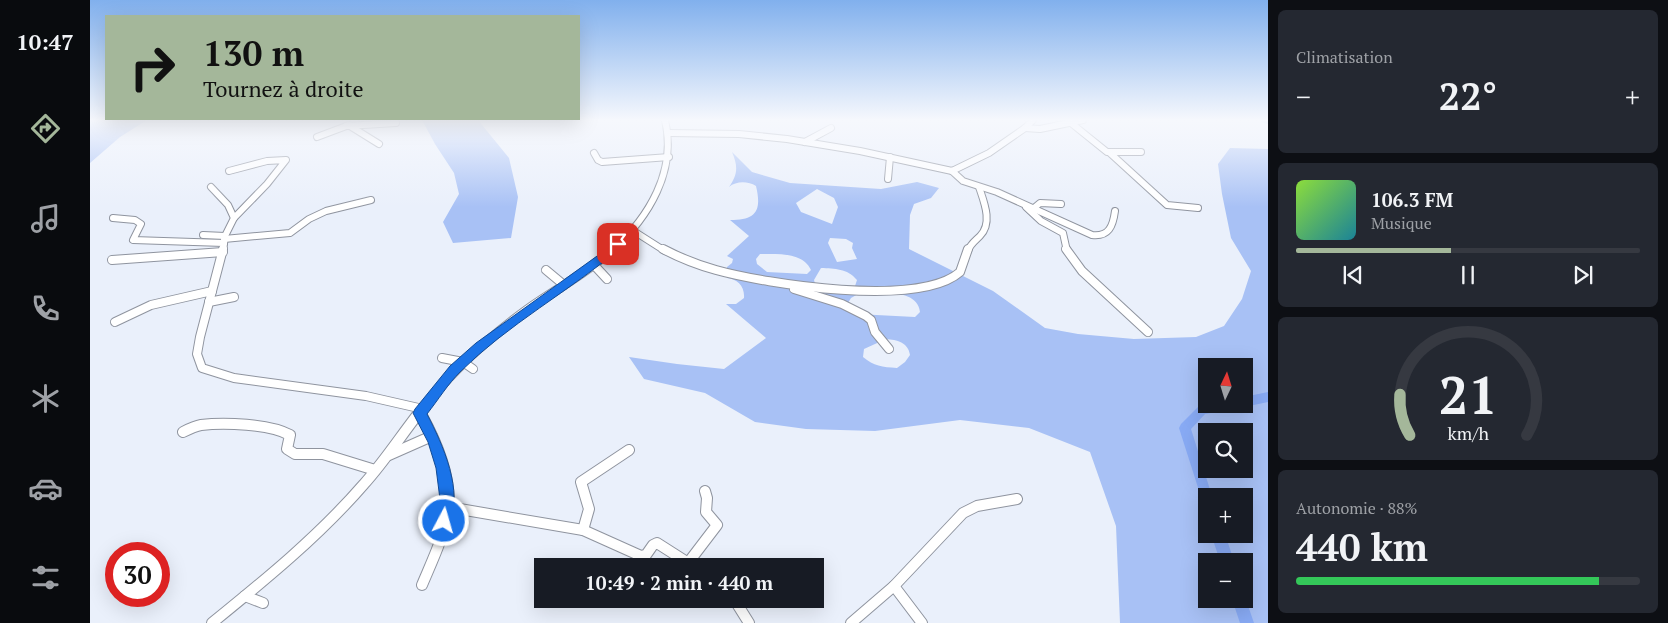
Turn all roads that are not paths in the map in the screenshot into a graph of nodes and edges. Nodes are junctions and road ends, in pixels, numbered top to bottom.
1 (669, 149) edge
2 (846, 149) edge
3 (994, 149) edge
4 (1105, 149) edge
5 (1142, 152) dead end
6 (594, 153) dead end
7 (1110, 153) junction
8 (669, 157) junction
9 (890, 157) junction
10 (229, 171) dead end
11 (952, 171) junction
12 (888, 178) dead end
13 (212, 187) dead end
14 (979, 187) junction
15 (371, 200) dead end
16 (1023, 204) junction
17 (1061, 204) dead end
18 (1034, 208) junction
19 (1198, 208) dead end
20 (1115, 211) dead end
21 (113, 218) dead end
22 (234, 218) junction
23 (632, 230) junction
24 (203, 235) dead end
25 (224, 239) junction
26 (223, 252) junction
27 (112, 260) dead end
28 (594, 264) junction
29 (546, 270) dead end
30 (607, 279) dead end
31 (778, 284) junction
32 (564, 285) junction
33 (212, 291) junction
34 (234, 297) dead end
35 (209, 302) junction
36 (115, 322) dead end
37 (1148, 332) dead end
38 (889, 348) dead end
39 (442, 358) dead end
40 (463, 362) junction
41 (472, 369) dead end
42 (421, 411) junction
43 (183, 432) dead end
44 (432, 436) junction
45 (629, 450) dead end
46 (387, 456) junction
47 (375, 470) junction
48 (705, 491) dead end
49 (1017, 499) dead end
50 (448, 507) junction
51 (583, 530) junction
52 (681, 558) edge
53 (696, 558) edge
54 (422, 585) dead end
55 (894, 586) junction
56 (245, 596) junction
57 (263, 603) dead end
58 (740, 608) edge
59 (212, 623) edge
60 (749, 623) edge
61 (851, 623) edge
62 (922, 623) edge

1 - 8 street
2 - 9 street
3 - 11 street
4 - 7 street
5 - 7 street
6 - 8 street
7 - 19 street
8 - 23 street
9 - 11 street
9 - 12 street
10 - 22 street
11 - 14 street
13 - 22 street
14 - 16 street
14 - 31 street
15 - 25 street
16 - 18 street
16 - 37 street
17 - 18 street
18 - 20 street
21 - 25 street
22 - 25 street
23 - 28 street
23 - 31 street
24 - 25 street
25 - 26 street
26 - 27 street
26 - 33 street
28 - 30 street
28 - 32 street
29 - 32 street
31 - 38 street
32 - 40 street
33 - 35 street
33 - 36 street
34 - 35 street
35 - 42 street
39 - 40 street
40 - 41 street
40 - 42 street
42 - 44 street
42 - 46 street
43 - 47 street
44 - 46 street
44 - 50 street
45 - 51 street
46 - 47 street
47 - 56 street
48 - 53 street
49 - 55 street
50 - 51 street
50 - 54 street
51 - 52 street
55 - 61 street
55 - 62 street
56 - 57 street
56 - 59 street
58 - 60 street

